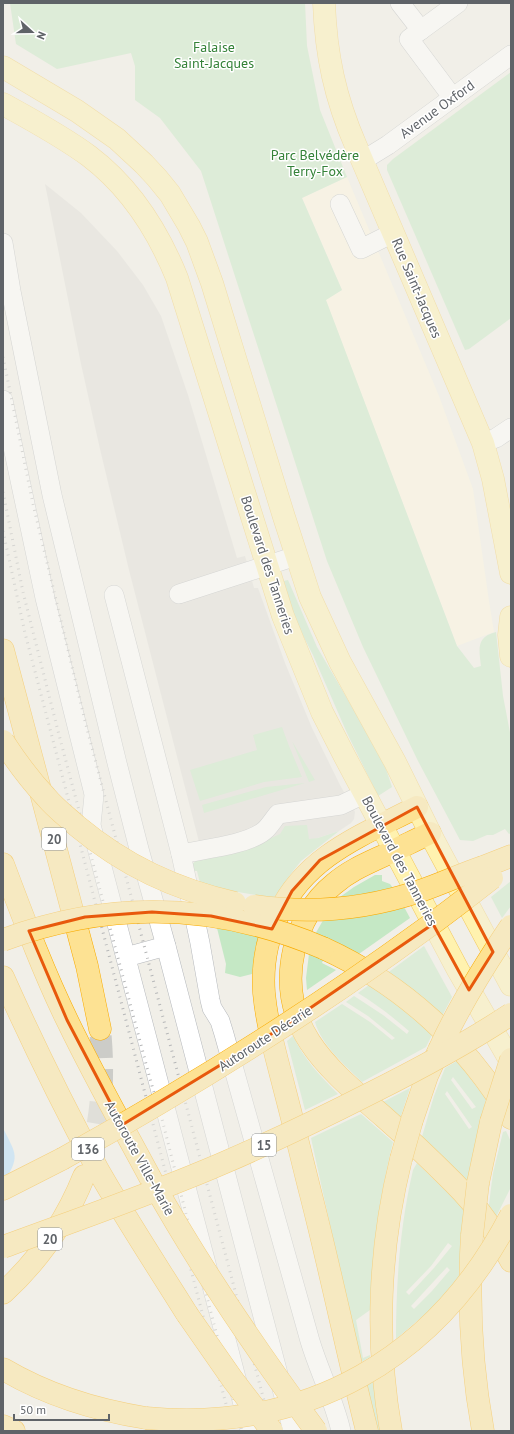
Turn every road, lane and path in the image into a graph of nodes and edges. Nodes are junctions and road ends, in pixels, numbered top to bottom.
1 (324, 3) edge
2 (400, 3) edge
3 (458, 3) edge
4 (421, 30) junction
5 (511, 55) edge
6 (3, 67) edge
7 (453, 98) junction
8 (3, 104) edge
9 (362, 161) junction
10 (340, 204) dead end
11 (393, 233) junction
12 (3, 243) edge
13 (3, 400) edge
14 (511, 428) edge
15 (483, 443) junction
16 (296, 556) junction
17 (267, 566) junction
18 (511, 573) edge
19 (179, 594) dead end
20 (114, 595) dead end
21 (511, 617) edge
22 (3, 650) edge
23 (511, 656) edge
24 (3, 741) edge
25 (364, 794) junction
26 (417, 807) junction
27 (380, 826) junction
28 (430, 833) junction
29 (394, 851) junction
30 (181, 854) junction
31 (511, 856) edge
32 (3, 864) edge
33 (511, 864) edge
34 (488, 872) junction
35 (511, 926) edge
36 (3, 940) edge
37 (166, 946) junction
38 (126, 957) junction
39 (3, 977) edge
40 (511, 985) edge
41 (511, 1014) edge
42 (100, 1029) tunnel mouth
43 (511, 1059) edge
44 (511, 1062) edge
45 (501, 1120) edge
46 (84, 1176) tunnel mouth
47 (3, 1189) edge
48 (511, 1215) edge
49 (3, 1247) edge
50 (511, 1261) edge
51 (3, 1293) edge
52 (3, 1369) edge
53 (3, 1426) edge
54 (14, 1431) edge
55 (250, 1431) edge
56 (272, 1431) edge
57 (293, 1431) edge
58 (316, 1431) edge
59 (341, 1431) edge
60 (367, 1431) edge
61 (391, 1431) edge
62 (483, 1431) edge

1 - 9 main road, Rue Saint-Jacques
2 - 4 street
3 - 4 street
4 - 7 street
5 - 7 street, Avenue Oxford
6 - 16 main road
7 - 9 street, Avenue Oxford
8 - 17 main road, Boulevard des Tanneries
9 - 11 main road, Rue Saint-Jacques
10 - 11 street
11 - 15 main road, Rue Saint-Jacques
12 - 37 street
13 - 38 street
14 - 15 street
15 - 18 main road, Rue Saint-Jacques
16 - 17 street
16 - 26 main road
17 - 19 street
17 - 25 main road, Boulevard des Tanneries
20 - 30 street
21 - 23 main road
22 - 42 highway, 20
24 - 34 highway, bridge
25 - 27 main road, Boulevard des Tanneries
25 - 30 street
26 - 27 highway
26 - 28 main road
27 - 29 main road, Boulevard des Tanneries
27 - 60 highway
28 - 29 highway
28 - 40 main road
29 - 44 main road, Boulevard des Tanneries
29 - 50 highway
30 - 59 street
31 - 34 highway
32 - 58 highway, Autoroute Ville-Marie, bridge
33 - 34 highway, Autoroute Décarie
34 - 47 highway, Autoroute Décarie, bridge
35 - 61 highway, bridge
36 - 45 highway, bridge
37 - 38 street
37 - 57 street
38 - 55 street
39 - 56 highway, 136, bridge
41 - 49 highway, 15, bridge
43 - 45 highway, bridge
45 - 62 highway, bridge
46 - 51 highway, 20
48 - 52 highway, bridge
53 - 54 highway

